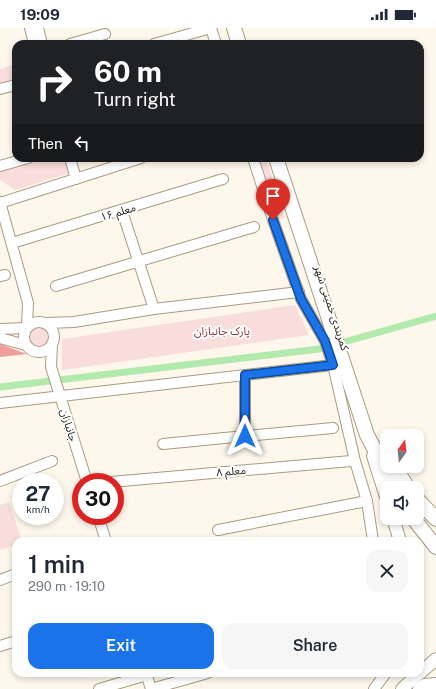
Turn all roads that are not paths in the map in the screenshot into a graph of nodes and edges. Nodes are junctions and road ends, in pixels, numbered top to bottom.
1 (30, 28) edge
2 (38, 28) edge
3 (211, 28) edge
4 (234, 28) edge
5 (243, 28) edge
6 (104, 31) edge
7 (33, 40) edge
8 (41, 40) edge
9 (80, 40) edge
10 (168, 40) edge
11 (215, 40) edge
12 (238, 40) edge
13 (247, 40) edge
14 (12, 85) edge
15 (0, 89) edge
16 (14, 162) edge
17 (71, 162) edge
18 (129, 162) edge
19 (254, 162) edge
20 (277, 162) edge
21 (285, 162) edge
22 (0, 166) edge
23 (76, 179) junction
24 (223, 179) dead end
25 (1, 206) edge
26 (122, 210) junction
27 (254, 228) dead end
28 (12, 243) junction
29 (138, 262) junction
30 (56, 286) dead end
31 (299, 292) junction
32 (326, 300) junction
33 (28, 303) junction
34 (154, 310) junction
35 (74, 322) junction
36 (44, 323) junction
37 (27, 327) junction
38 (0, 329) edge
39 (0, 338) edge
40 (53, 340) junction
41 (29, 348) junction
42 (337, 358) junction
43 (51, 368) junction
44 (245, 375) junction
45 (60, 395) junction
46 (0, 403) edge
47 (333, 428) dead end
48 (367, 435) junction
49 (245, 436) junction
50 (380, 439) edge
51 (162, 444) dead end
52 (52, 461) dead end
53 (351, 461) dead end
54 (84, 473) edge
55 (0, 481) edge
56 (124, 481) edge
57 (381, 481) edge
58 (391, 481) edge
59 (367, 501) junction
60 (424, 506) edge
61 (436, 519) edge
62 (101, 525) edge
63 (395, 525) edge
64 (419, 525) edge
65 (218, 530) dead end
66 (105, 537) edge
67 (372, 537) edge
68 (399, 537) edge
69 (436, 547) edge
70 (12, 576) edge
71 (0, 580) edge
72 (12, 642) edge
73 (0, 646) edge
74 (436, 658) edge
75 (424, 669) edge
76 (137, 677) edge
77 (147, 677) edge
78 (194, 677) edge
79 (383, 677) edge
80 (436, 684) edge
81 (99, 689) edge
82 (151, 689) edge
83 (374, 689) edge
84 (419, 689) edge

1 - 7 street
2 - 8 street
3 - 10 street
3 - 11 street
4 - 12 highway
5 - 13 highway
6 - 9 street
14 - 15 street
16 - 22 street
17 - 23 street
18 - 23 street
19 - 31 street
20 - 32 highway, کمربندی خمینی شهر
21 - 32 highway, کمربندی خمینی شهر
23 - 25 street
24 - 26 street, معلم ۱۶
25 - 28 street
26 - 28 street, معلم ۱۶
26 - 29 street
27 - 29 street
28 - 33 street
29 - 30 street
29 - 34 street
31 - 34 street
31 - 42 street
32 - 42 highway, کمربندی خمینی شهر
33 - 36 street
33 - 37 street
34 - 35 street
35 - 36 street
35 - 40 street
36 - 37 street
36 - 40 street
37 - 38 street
37 - 41 street
39 - 41 street
40 - 41 street
40 - 43 street
41 - 43 street
42 - 44 street
42 - 48 highway, کمربندی خمینی شهر
42 - 50 highway, کمربندی خمینی شهر
42 - 59 street
43 - 45 street, جانبازان
44 - 45 street
44 - 49 street
45 - 46 street
45 - 54 street, جانبازان
47 - 49 street
48 - 57 main road
48 - 58 highway, کمربندی خمینی شهر
49 - 51 street
52 - 55 street
53 - 56 street, معلم ۸
59 - 65 street
59 - 67 street
60 - 61 highway
62 - 66 street
63 - 68 main road
64 - 69 highway
70 - 71 street
72 - 73 street
74 - 75 main road
76 - 81 street
77 - 82 street
78 - 82 street
79 - 83 street
80 - 84 main road

